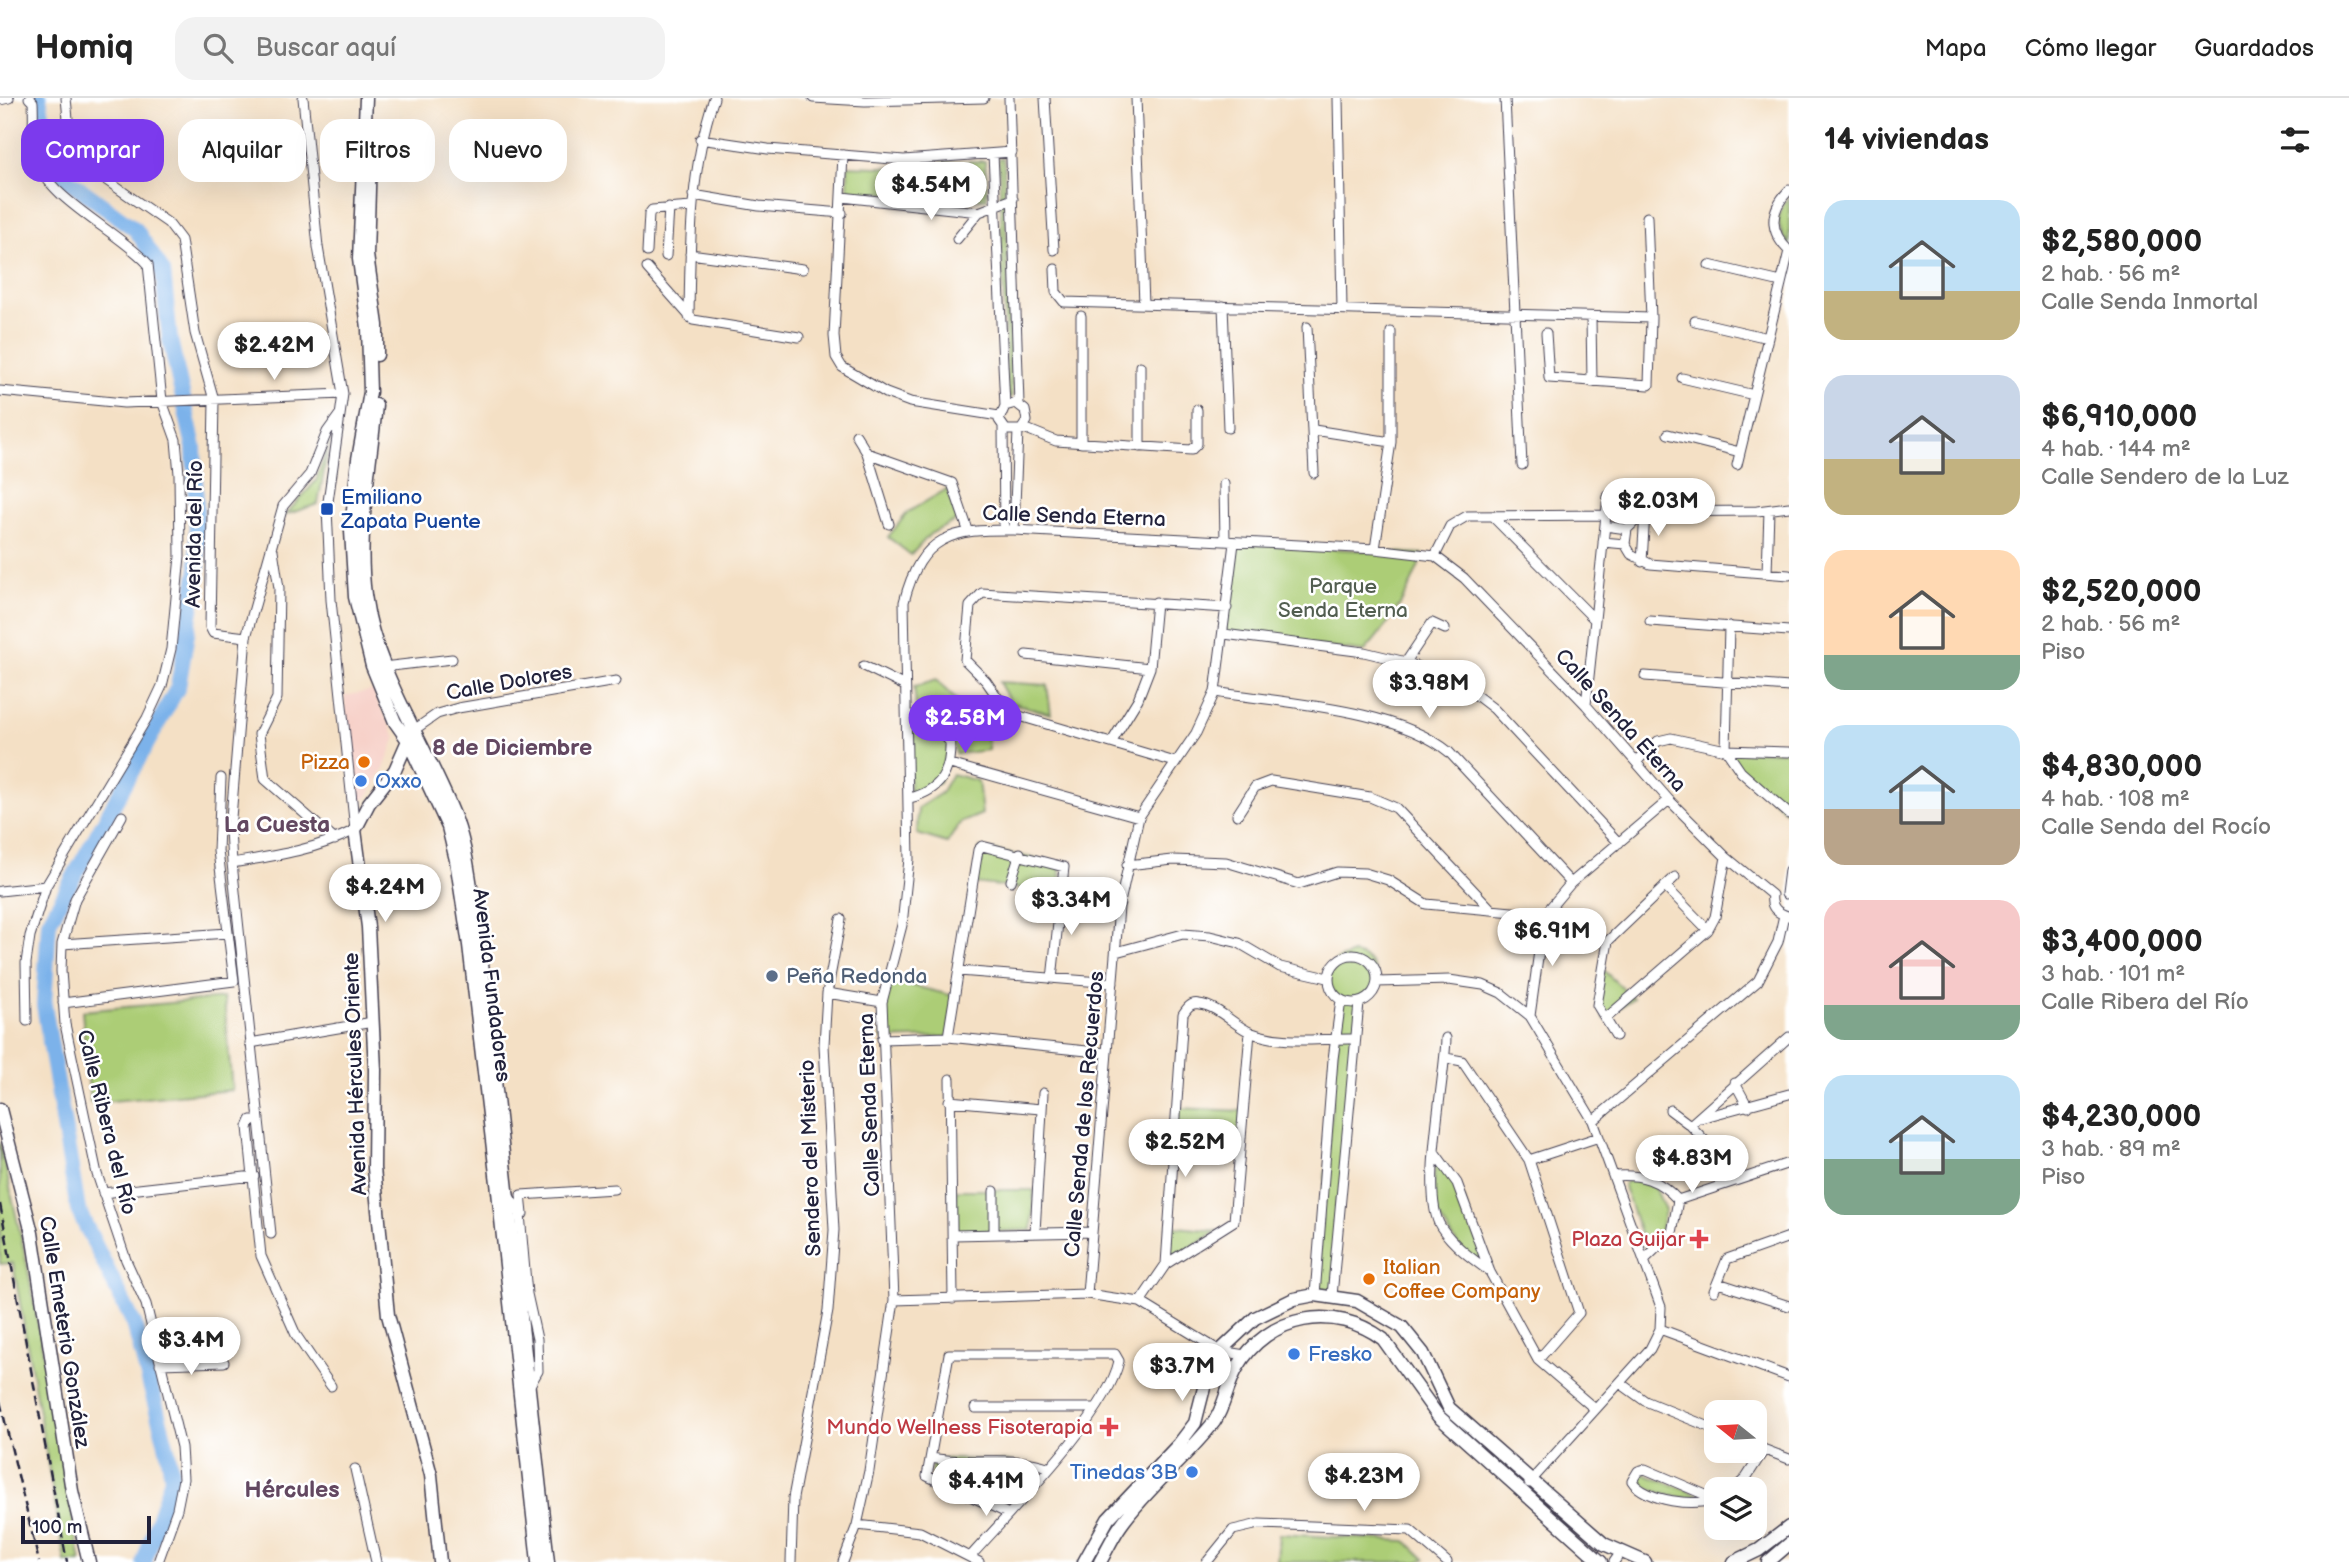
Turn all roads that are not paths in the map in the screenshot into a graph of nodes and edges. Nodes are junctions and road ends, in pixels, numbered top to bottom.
1 (9, 98) edge
2 (29, 98) edge
3 (66, 98) edge
4 (303, 98) edge
5 (366, 98) edge
6 (374, 98) edge
7 (714, 98) edge
8 (813, 98) edge
9 (984, 98) edge
10 (1009, 98) edge
11 (1045, 98) edge
12 (1136, 98) edge
13 (1338, 98) edge
14 (1505, 98) edge
15 (0, 100) edge
16 (864, 100) edge
17 (700, 139) junction
18 (1012, 152) junction
19 (993, 153) junction
20 (844, 155) junction
21 (1789, 190) edge
22 (693, 195) junction
23 (842, 197) junction
24 (1013, 199) junction
25 (997, 206) junction
26 (669, 208) junction
27 (692, 208) junction
28 (979, 212) junction
29 (842, 213) junction
30 (1647, 217) dead end
31 (957, 239) dead end
32 (1054, 250) dead end
33 (1789, 251) edge
34 (647, 252) dead end
35 (690, 254) junction
36 (666, 256) dead end
37 (1709, 265) dead end
38 (647, 268) dead end
39 (803, 269) dead end
40 (1055, 269) dead end
41 (1782, 282) junction
42 (1144, 304) junction
43 (1223, 306) junction
44 (1342, 309) junction
45 (1515, 314) junction
46 (1082, 316) dead end
47 (689, 317) junction
48 (1591, 317) junction
49 (1651, 318) junction
50 (1695, 321) dead end
51 (1307, 327) dead end
52 (1391, 332) dead end
53 (1546, 332) dead end
54 (799, 337) dead end
55 (1768, 338) junction
56 (1140, 366) dead end
57 (1682, 378) dead end
58 (1592, 382) junction
59 (0, 391) edge
60 (343, 394) junction
61 (1754, 396) junction
62 (210, 400) junction
63 (162, 401) junction
64 (1019, 404) junction
65 (1005, 406) junction
66 (1197, 410) dead end
67 (341, 413) junction
68 (999, 416) junction
69 (1003, 427) junction
70 (1228, 428) dead end
71 (1021, 429) junction
72 (1314, 430) junction
73 (1668, 434) dead end
74 (856, 435) dead end
75 (1391, 442) junction
76 (1081, 443) junction
77 (1140, 447) junction
78 (1740, 452) junction
79 (867, 453) junction
80 (1016, 465) junction
81 (1737, 465) dead end
82 (1003, 466) junction
83 (1522, 466) dead end
84 (1314, 473) dead end
85 (1224, 484) dead end
86 (1608, 496) dead end
87 (1789, 507) edge
88 (1769, 510) junction
89 (1644, 512) junction
90 (1492, 516) junction
91 (1606, 516) junction
92 (889, 524) dead end
93 (1605, 526) junction
94 (1627, 528) junction
95 (968, 530) junction
96 (1004, 530) junction
97 (1014, 530) junction
98 (1229, 542) junction
99 (1603, 542) junction
100 (1625, 544) junction
101 (272, 545) junction
102 (1375, 549) junction
103 (1435, 556) junction
104 (1642, 562) junction
105 (1767, 573) junction
106 (1789, 575) edge
107 (1156, 602) junction
108 (1227, 608) junction
109 (1595, 620) junction
110 (1650, 621) dead end
111 (1729, 626) junction
112 (1445, 629) dead end
113 (1789, 631) edge
114 (1224, 634) junction
115 (246, 637) junction
116 (1026, 654) dead end
117 (452, 659) dead end
118 (1406, 662) junction
119 (864, 666) dead end
120 (383, 667) junction
121 (1150, 668) junction
122 (1645, 676) dead end
123 (616, 681) dead end
124 (1728, 682) junction
125 (905, 686) junction
126 (1789, 687) edge
127 (1215, 692) junction
128 (1586, 705) junction
129 (908, 714) junction
130 (410, 735) junction
131 (1111, 743) junction
132 (1726, 750) junction
133 (1789, 752) edge
134 (1637, 761) junction
135 (1175, 762) junction
136 (950, 764) junction
137 (395, 770) junction
138 (423, 773) junction
139 (221, 778) dead end
140 (910, 798) junction
141 (1669, 800) junction
142 (1789, 814) edge
143 (1237, 815) dead end
144 (122, 816) dead end
145 (1139, 817) junction
146 (355, 830) junction
147 (335, 840) junction
148 (1619, 843) junction
149 (1020, 853) junction
150 (1726, 857) junction
151 (232, 863) junction
152 (1127, 865) junction
153 (1789, 870) edge
154 (1675, 877) dead end
155 (1011, 881) dead end
156 (1570, 883) junction
157 (46, 886) junction
158 (1665, 886) junction
159 (0, 891) edge
160 (1787, 894) edge
161 (1772, 895) junction
162 (1491, 909) junction
163 (1544, 915) junction
164 (1787, 915) edge
165 (841, 919) dead end
166 (1708, 930) junction
167 (228, 933) junction
168 (62, 944) junction
169 (1116, 952) junction
170 (959, 971) junction
171 (1328, 978) junction
172 (1052, 979) junction
173 (1377, 982) junction
174 (1113, 983) junction
175 (827, 993) junction
176 (1341, 1000) junction
177 (883, 1002) junction
178 (63, 1003) junction
179 (1359, 1003) junction
180 (1530, 1016) junction
181 (1605, 1019) junction
182 (27, 1021) dead end
183 (373, 1022) junction
184 (1250, 1032) junction
185 (1616, 1035) dead end
186 (948, 1037) junction
187 (1789, 1037) edge
188 (1446, 1038) dead end
189 (883, 1039) junction
190 (1335, 1039) junction
191 (1355, 1039) junction
192 (250, 1043) junction
193 (1107, 1053) junction
194 (1446, 1058) junction
195 (950, 1079) dead end
196 (1735, 1083) junction
197 (1043, 1093) dead end
198 (1789, 1094) edge
199 (949, 1101) junction
200 (1748, 1107) junction
201 (1041, 1109) junction
202 (1670, 1110) dead end
203 (1, 1113) edge
204 (1699, 1118) junction
205 (259, 1119) junction
206 (1593, 1121) junction
207 (1690, 1125) junction
208 (1599, 1137) junction
209 (1711, 1147) dead end
210 (1435, 1153) junction
211 (1529, 1160) junction
212 (1789, 1163) edge
213 (1325, 1172) junction
214 (1343, 1174) junction
215 (254, 1176) junction
216 (1614, 1176) junction
217 (614, 1189) dead end
218 (994, 1191) dead end
219 (103, 1193) junction
220 (509, 1198) junction
221 (1678, 1200) junction
222 (1035, 1232) junction
223 (1091, 1232) junction
224 (994, 1233) junction
225 (271, 1234) dead end
226 (953, 1235) junction
227 (524, 1237) junction
228 (1789, 1237) edge
229 (1644, 1260) junction
230 (1166, 1264) junction
231 (1490, 1272) junction
232 (1087, 1294) junction
233 (1315, 1295) junction
234 (1332, 1296) junction
235 (953, 1299) junction
236 (894, 1300) junction
237 (1140, 1302) junction
238 (1278, 1306) junction
239 (1789, 1306) edge
240 (1380, 1312) junction
241 (1287, 1323) junction
242 (1245, 1326) junction
243 (1660, 1329) junction
244 (1370, 1330) junction
245 (1406, 1331) junction
246 (1256, 1344) junction
247 (1220, 1351) junction
248 (1393, 1351) junction
249 (1245, 1355) junction
250 (1538, 1360) junction
251 (224, 1362) dead end
252 (160, 1364) junction
253 (1789, 1377) edge
254 (1619, 1383) junction
255 (530, 1385) junction
256 (331, 1386) dead end
257 (975, 1408) dead end
258 (1096, 1408) junction
259 (1595, 1409) junction
260 (1704, 1425) edge
261 (1768, 1451) edge
262 (931, 1458) junction
263 (1789, 1459) edge
264 (953, 1463) junction
265 (1050, 1468) junction
266 (355, 1469) dead end
267 (1530, 1482) junction
268 (953, 1487) junction
269 (1521, 1493) junction
270 (1716, 1498) edge
271 (1009, 1514) junction
272 (857, 1525) junction
273 (1788, 1527) edge
274 (1789, 1544) edge
275 (1606, 1546) junction
276 (1628, 1559) edge
277 (974, 1560) edge
278 (1598, 1560) edge
279 (89, 1562) edge
280 (158, 1562) edge
281 (376, 1562) edge
282 (440, 1562) edge
283 (538, 1562) edge
284 (548, 1562) edge
285 (791, 1562) edge
286 (843, 1562) edge
287 (1084, 1562) edge
288 (1100, 1562) edge
289 (1207, 1562) edge
290 (1447, 1562) edge
291 (1734, 1562) edge
292 (1768, 1562) edge

1 - 15 street
2 - 63 street
3 - 62 street
4 - 60 street, Avenida Hércules Oriente
5 - 130 street, Avenida Fundadores
6 - 120 street, Avenida Fundadores
7 - 17 street
8 - 16 street
9 - 16 street
10 - 18 street
11 - 32 street
12 - 42 street
13 - 44 street
14 - 45 street
17 - 20 street
17 - 22 street
18 - 19 street
18 - 24 street
19 - 20 street
19 - 25 street
20 - 23 street
21 - 33 street
22 - 27 street
22 - 29 street
23 - 28 street
23 - 29 street
24 - 25 street
24 - 64 street
25 - 28 street
25 - 65 street
26 - 27 street
26 - 34 street
26 - 36 street
27 - 35 street
28 - 31 street
29 - 68 street
30 - 49 street
33 - 41 street
35 - 39 street
35 - 47 street
37 - 41 street
38 - 47 street
40 - 42 street
41 - 55 street
42 - 43 street
43 - 44 street
43 - 70 street
44 - 45 street
45 - 48 street
45 - 83 street
46 - 76 street
47 - 54 street
48 - 49 street
48 - 58 street
49 - 58 street
50 - 55 street
51 - 72 street
52 - 75 street
53 - 58 street
55 - 61 street
56 - 77 street
57 - 61 street
59 - 63 street
60 - 62 street
60 - 67 street, Avenida Hércules Oriente
61 - 78 street
62 - 63 street
62 - 115 street, Avenida del Río
63 - 157 street
64 - 65 street
64 - 71 street
65 - 68 street
66 - 77 street
67 - 101 street
67 - 146 street, Avenida Hércules Oriente
68 - 69 street
69 - 71 street
69 - 82 street
71 - 76 street
71 - 80 street
72 - 75 street
72 - 84 street
73 - 78 street
74 - 79 street
75 - 102 street
76 - 77 street
78 - 81 street
79 - 92 street
79 - 95 street
80 - 82 street
80 - 97 street
82 - 96 street
85 - 98 street, Calle Senda de los Recuerdos
86 - 91 street
87 - 88 street
88 - 89 street
88 - 105 street
89 - 94 street
89 - 104 street
90 - 91 street
90 - 103 street
90 - 109 street
91 - 93 street
93 - 94 street
93 - 99 street
94 - 100 street
95 - 96 street, Calle Senda Eterna
95 - 125 street, Calle Senda Eterna
96 - 97 street, Calle Senda Eterna
97 - 98 street, Calle Senda Eterna
98 - 102 street, Calle Senda Eterna
98 - 108 street, Calle Senda de los Recuerdos
99 - 100 street
99 - 109 street
100 - 104 street
101 - 115 street
101 - 147 street
102 - 103 street, Calle Senda Eterna
103 - 128 street, Calle Senda Eterna
104 - 105 street
105 - 106 street
107 - 108 street
107 - 121 street
107 - 131 street
108 - 114 street, Calle Senda de los Recuerdos
109 - 128 street
110 - 111 street
111 - 113 street
111 - 124 street
112 - 118 street
114 - 118 street
114 - 127 street, Calle Senda de los Recuerdos
115 - 151 street
116 - 121 street
117 - 120 street
118 - 148 street
119 - 125 street
120 - 130 street, Avenida Fundadores
121 - 131 street
122 - 124 street
123 - 130 street, Calle Dolores
124 - 126 street
124 - 132 street
125 - 129 street, Calle Senda Eterna
127 - 135 street, Calle Senda de los Recuerdos
127 - 156 street
128 - 134 street, Calle Senda Eterna
129 - 136 street
129 - 140 street, Calle Senda Eterna
130 - 137 street
130 - 138 street, Avenida Fundadores
130 - 220 street, Avenida Fundadores
131 - 135 street
132 - 133 street
132 - 134 street
132 - 142 street
134 - 141 street, Calle Senda Eterna
135 - 145 street, Calle Senda de los Recuerdos
136 - 140 street
136 - 145 street
137 - 138 street
137 - 146 street
138 - 283 street, Avenida Fundadores
139 - 167 street
140 - 177 street, Calle Senda Eterna
141 - 148 street
141 - 150 street, Calle Senda Eterna
143 - 162 street
144 - 168 street, Calle Ribera del Río
145 - 152 street, Calle Senda de los Recuerdos
146 - 147 street
146 - 183 street, Avenida Hércules Oriente
147 - 151 street
148 - 156 street
149 - 155 street
149 - 170 street
149 - 172 street
150 - 161 street, Calle Senda Eterna
150 - 166 street
151 - 192 street
152 - 162 street
152 - 169 street, Calle Senda de los Recuerdos
153 - 160 street
154 - 158 street
156 - 163 street
157 - 159 street
157 - 182 street
158 - 166 street
158 - 181 street
160 - 161 street
161 - 164 street, Calle Senda Eterna
162 - 163 street
163 - 180 street
164 - 206 street
165 - 175 street, Sendero del Misterio
166 - 181 street
167 - 168 street
167 - 178 street
168 - 178 street, Calle Ribera del Río
169 - 171 street
169 - 174 street, Calle Senda de los Recuerdos
170 - 172 street
170 - 186 street
171 - 173 street
171 - 176 street
172 - 174 street
173 - 179 street
173 - 180 street
174 - 193 street, Calle Senda de los Recuerdos
175 - 177 street
175 - 285 street, Sendero del Misterio
176 - 179 street
176 - 190 street
177 - 189 street, Calle Senda Eterna
178 - 219 street, Calle Ribera del Río
179 - 191 street
180 - 206 street
181 - 185 street
183 - 192 street
183 - 282 street, Avenida Hércules Oriente
184 - 190 street
184 - 230 street
184 - 230 street
186 - 189 street
186 - 193 street
187 - 196 street
188 - 194 street
189 - 236 street, Calle Senda Eterna
190 - 191 street
190 - 213 street
191 - 214 street
192 - 205 street
193 - 223 street, Calle Senda de los Recuerdos
194 - 210 street
194 - 211 street
195 - 199 street
196 - 200 street
196 - 204 street
197 - 201 street
198 - 200 street
199 - 201 street
199 - 226 street
200 - 204 street
201 - 222 street
202 - 207 street
203 - 279 street, Calle Emeterio González
204 - 207 street
205 - 215 street
205 - 225 street
206 - 208 street
207 - 209 street
208 - 211 street
208 - 216 street
210 - 231 street
210 - 231 street
211 - 250 street
212 - 221 street
213 - 214 street
213 - 233 street
214 - 234 street
215 - 219 street
215 - 256 street
216 - 221 street
216 - 229 street
217 - 227 street
218 - 224 street
219 - 252 street, Calle Ribera del Río
220 - 227 street
220 - 255 street, Avenida Fundadores
221 - 229 street
222 - 223 street
222 - 224 street
223 - 232 street, Calle Senda de los Recuerdos
224 - 226 street
226 - 235 street
227 - 255 street
228 - 239 street
229 - 243 street
230 - 237 street
231 - 250 street
232 - 235 street
232 - 237 street
233 - 234 street
233 - 238 street
234 - 240 street
235 - 236 street
236 - 272 street, Calle Senda Eterna
237 - 247 street
238 - 241 street
238 - 242 street
240 - 244 street
240 - 245 street
241 - 244 street
241 - 246 street
242 - 246 street
242 - 247 street
243 - 253 street
243 - 254 street
244 - 248 street
245 - 248 street
245 - 267 street
246 - 249 street
247 - 249 street
247 - 287 street
248 - 269 street
249 - 288 street
250 - 259 street
251 - 252 street
252 - 280 street, Calle Ribera del Río
254 - 259 street
254 - 260 street
255 - 284 street, Avenida Fundadores
257 - 258 street
258 - 262 street
258 - 265 street
259 - 267 street
261 - 263 street
262 - 264 street
262 - 268 street
264 - 265 street
264 - 268 street
265 - 271 street
266 - 281 street
267 - 269 street
267 - 275 street
268 - 271 street
269 - 278 street
270 - 270 street
271 - 277 street
272 - 277 street
272 - 286 street, Calle Senda Eterna
273 - 291 street
274 - 292 street
275 - 276 street
275 - 278 street
289 - 290 street

